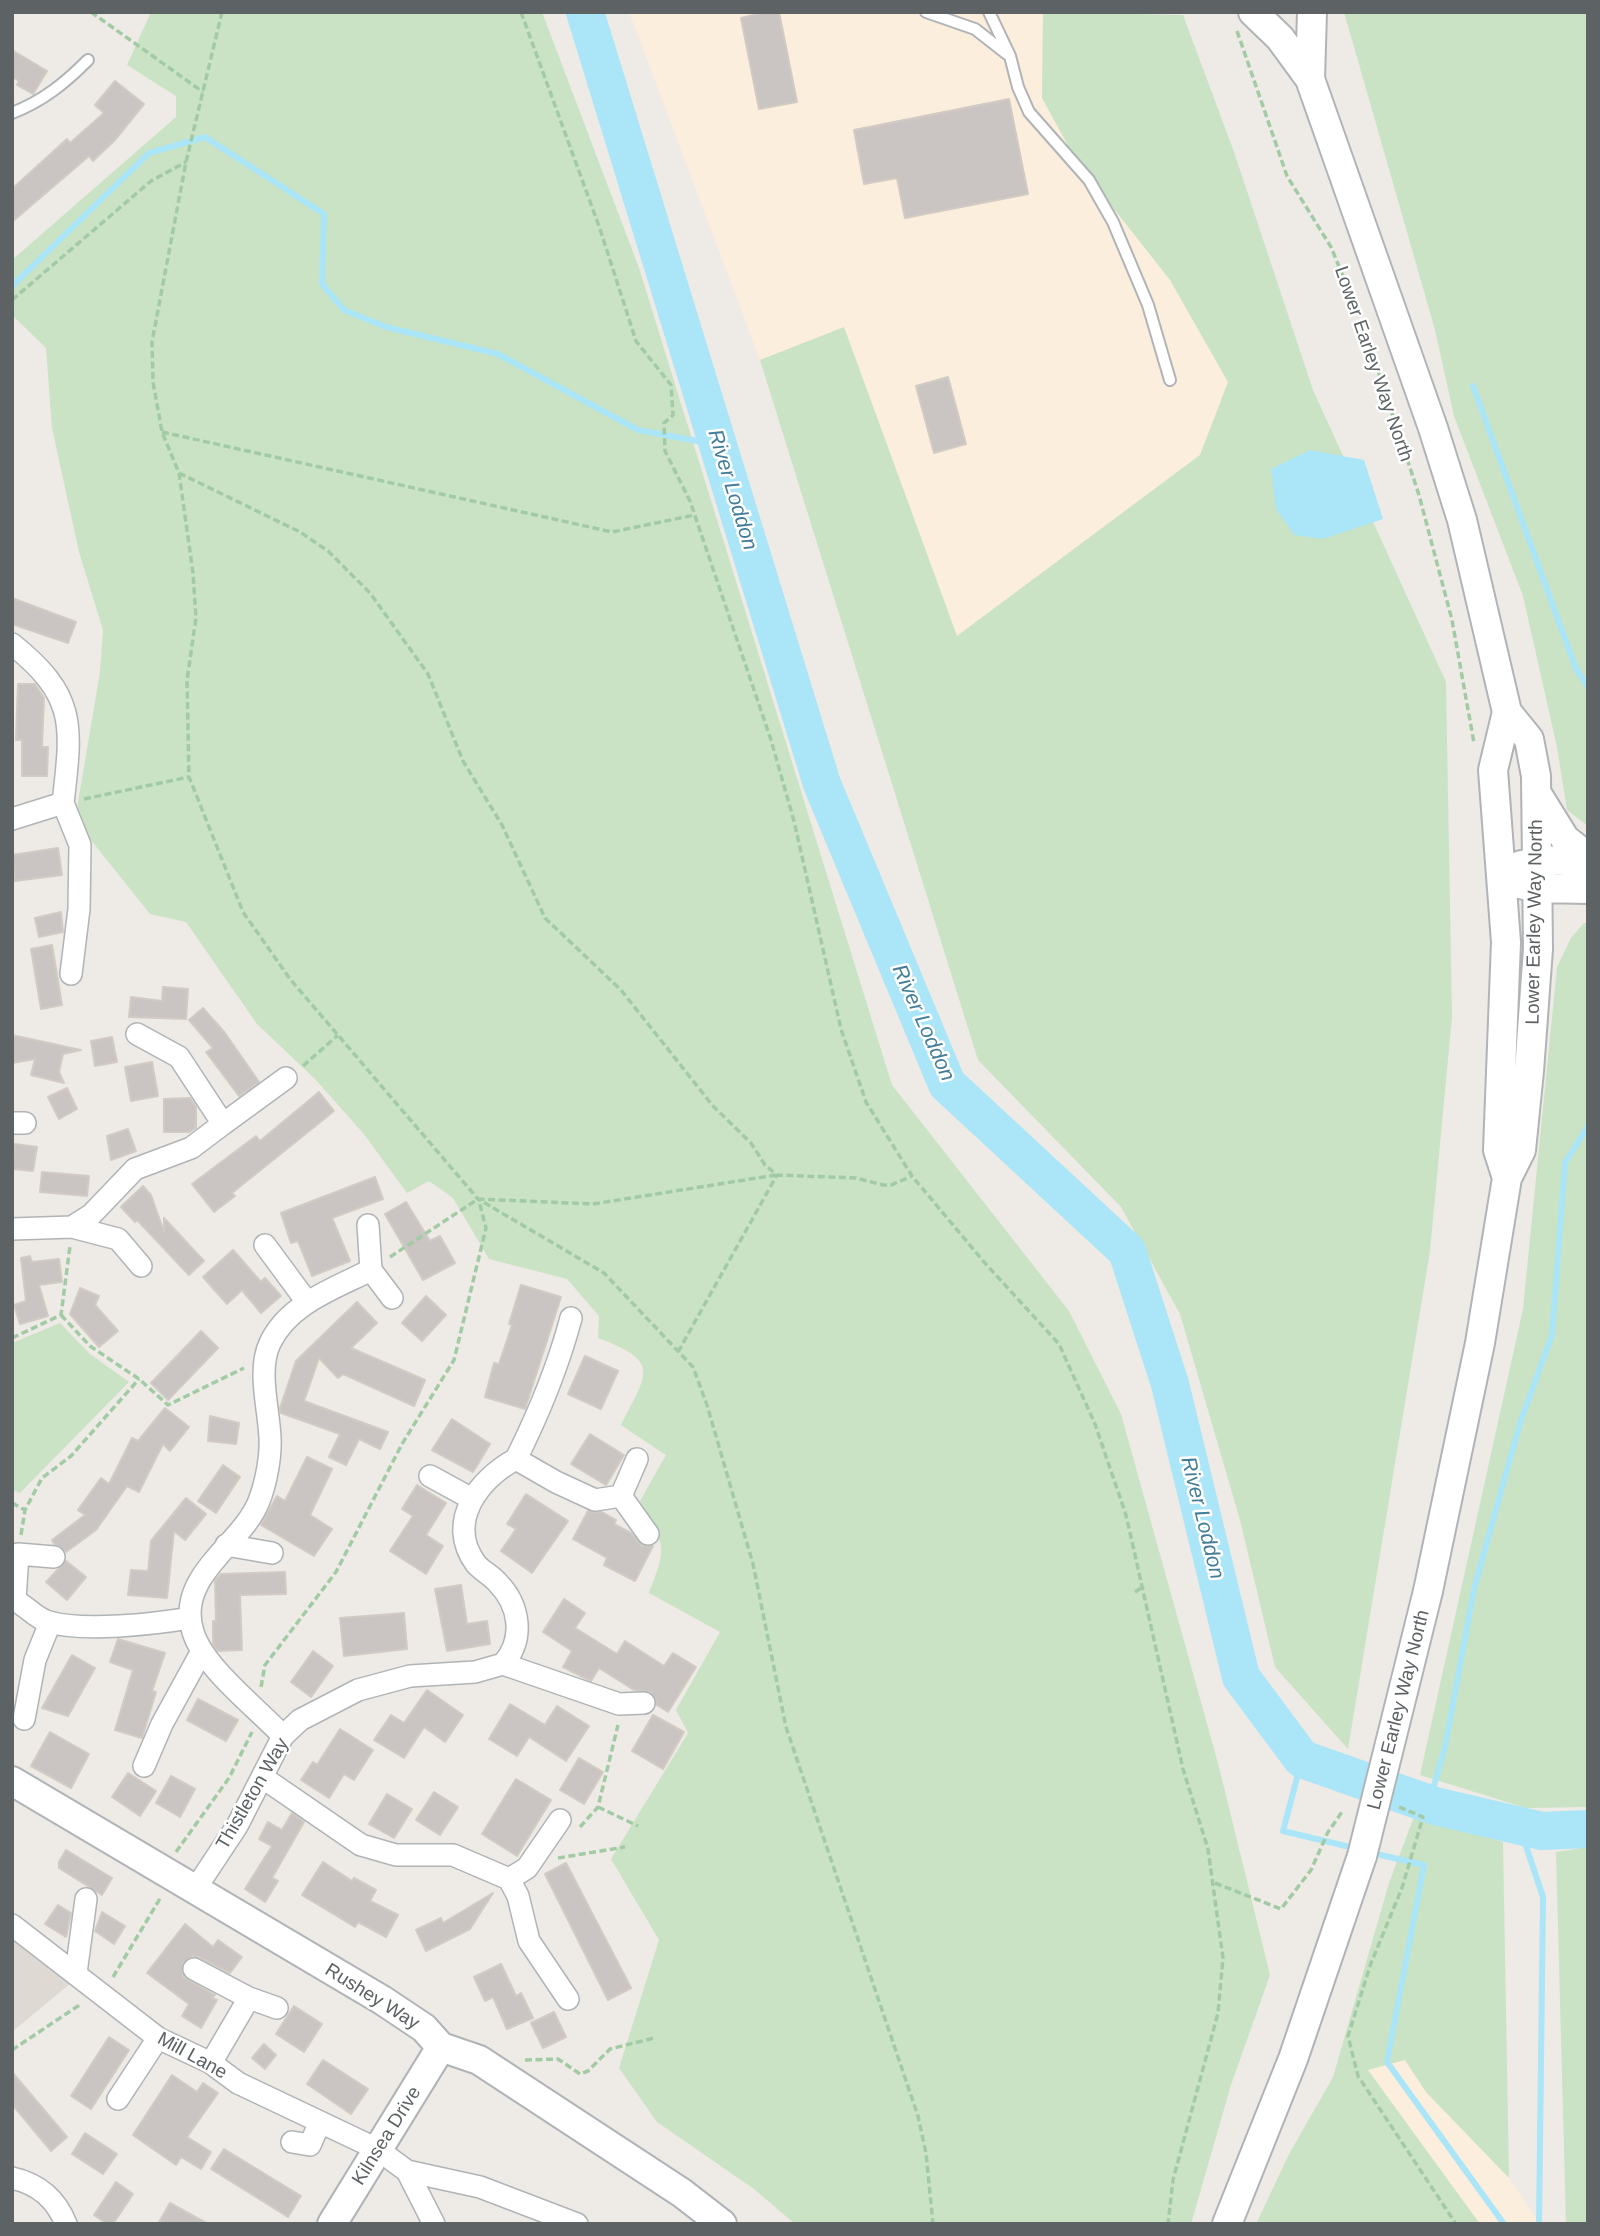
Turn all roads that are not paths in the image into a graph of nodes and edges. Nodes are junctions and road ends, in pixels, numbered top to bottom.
1 (926, 12) edge
2 (989, 12) edge
3 (1243, 17) edge
4 (1308, 19) edge
5 (1276, 25) edge
6 (1010, 56) junction
7 (88, 60) dead end
8 (1310, 79) junction
9 (12, 113) edge
10 (1170, 380) dead end
11 (12, 644) edge
12 (1507, 712) junction
13 (1538, 794) junction
14 (62, 803) junction
15 (12, 819) edge
16 (1588, 859) edge
17 (1503, 874) junction
18 (1537, 875) junction
19 (1588, 889) edge
20 (71, 974) dead end
21 (137, 1034) dead end
22 (286, 1078) road end
23 (223, 1124) junction
24 (1507, 1178) junction
25 (368, 1225) dead end
26 (72, 1227) junction
27 (12, 1229) edge
28 (265, 1245) dead end
29 (141, 1266) dead end
30 (371, 1270) junction
31 (392, 1298) dead end
32 (307, 1302) junction
33 (571, 1318) dead end
34 (516, 1459) junction
35 (637, 1459) dead end
36 (430, 1476) dead end
37 (621, 1496) junction
38 (472, 1499) junction
39 (648, 1534) dead end
40 (226, 1545) junction
41 (272, 1553) dead end
42 (54, 1557) dead end
43 (14, 1600) edge
44 (190, 1618) junction
45 (50, 1623) junction
46 (202, 1651) junction
47 (503, 1664) junction
48 (645, 1703) dead end
49 (24, 1719) dead end
50 (283, 1736) junction
51 (144, 1766) dead end
52 (262, 1777) junction
53 (12, 1781) edge
54 (570, 1824) road end
55 (509, 1879) junction
56 (194, 1891) junction
57 (86, 1899) dead end
58 (12, 1925) edge
59 (194, 1969) dead end
60 (76, 1973) junction
61 (249, 1998) junction
62 (568, 1999) dead end
63 (276, 2008) dead end
64 (158, 2038) junction
65 (441, 2048) junction
66 (211, 2063) junction
67 (118, 2099) dead end
68 (319, 2124) junction
69 (292, 2142) dead end
70 (377, 2149) junction
71 (407, 2171) junction
72 (12, 2178) edge
73 (66, 2224) edge
74 (332, 2224) edge
75 (434, 2224) edge
76 (577, 2224) edge
77 (722, 2224) edge
78 (1227, 2224) edge

1 - 6 lane
2 - 6 lane
3 - 5 main road, Lower Earley Way North
4 - 8 main road, Lower Earley Way North
5 - 8 main road, Lower Earley Way North
6 - 10 lane
7 - 9 lane
8 - 12 main road, Lower Earley Way North
11 - 14 street
12 - 13 main road, Lower Earley Way North
12 - 17 main road, Lower Earley Way North
13 - 16 main road
13 - 18 main road, Lower Earley Way North
14 - 15 street
14 - 20 street
16 - 18 main road
17 - 18 main road
17 - 24 main road, Lower Earley Way North
18 - 19 main road
18 - 24 main road, Lower Earley Way North
21 - 23 street
22 - 23 street
23 - 26 street
24 - 78 main road, Lower Earley Way North, bridge
25 - 30 street
26 - 27 street
26 - 29 street
28 - 32 street
30 - 31 street
30 - 32 street
32 - 40 street
33 - 34 street
34 - 37 street
34 - 38 street
35 - 37 street
36 - 38 street
37 - 39 street
38 - 47 street
40 - 41 street
40 - 44 street
42 - 43 street
43 - 45 street
44 - 45 street
44 - 46 street
45 - 49 street
46 - 50 street
46 - 51 street
47 - 48 street
47 - 50 street, Thistleton Way
50 - 52 street, Thistleton Way
52 - 55 street
52 - 56 street, Thistleton Way
53 - 56 main road, Rushey Way
54 - 55 street
55 - 62 street
56 - 65 main road, Rushey Way
57 - 60 street
58 - 60 street, Mill Lane
59 - 61 street
60 - 64 street, Mill Lane
61 - 63 street
61 - 66 street
64 - 66 street, Mill Lane
64 - 67 street
65 - 70 main road, Kilnsea Drive
65 - 77 main road, Rushey Way
66 - 68 street, Mill Lane
68 - 69 street
68 - 70 street, Mill Lane
70 - 71 street, Mill Lane
70 - 74 main road, Kilnsea Drive
71 - 75 street, Mill Lane
71 - 76 street, Mill Lane
72 - 73 street

